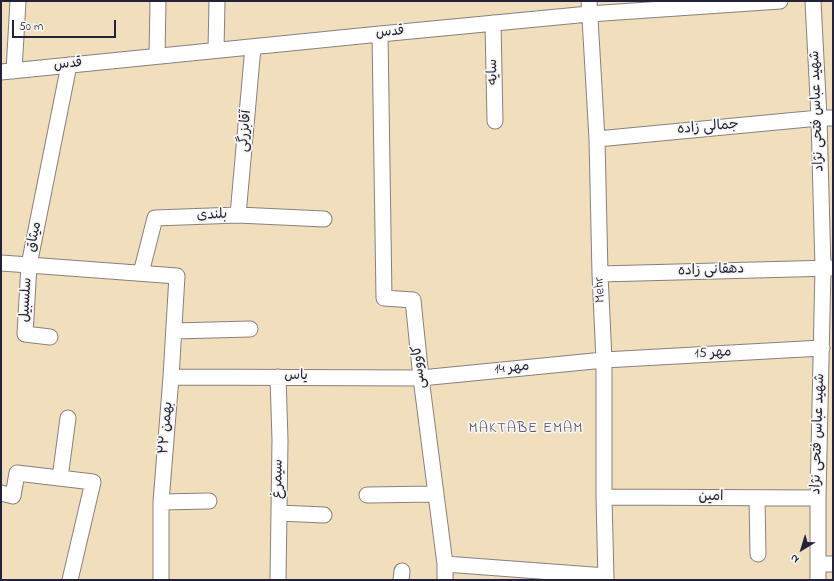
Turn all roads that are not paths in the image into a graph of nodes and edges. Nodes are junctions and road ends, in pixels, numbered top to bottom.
1 (18, 1) edge
2 (158, 1) edge
3 (217, 1) edge
4 (780, 1) edge
5 (813, 1) edge
6 (589, 8) edge
7 (493, 23) junction
8 (380, 34) junction
9 (253, 47) junction
10 (216, 50) junction
11 (157, 56) junction
12 (69, 65) junction
13 (8, 71) edge
14 (826, 118) edge
15 (495, 121) dead end
16 (597, 138) junction
17 (238, 215) junction
18 (324, 220) dead end
19 (1, 264) edge
20 (29, 265) junction
21 (828, 268) edge
22 (141, 273) junction
23 (600, 274) junction
24 (177, 276) joint
25 (250, 329) dead end
26 (174, 331) junction
27 (50, 337) dead end
28 (822, 348) junction
29 (604, 360) junction
30 (171, 377) junction
31 (278, 377) junction
32 (421, 378) junction
33 (68, 418) dead end
34 (60, 478) junction
35 (1, 493) edge
36 (367, 494) dead end
37 (436, 494) junction
38 (604, 497) junction
39 (757, 498) junction
40 (818, 498) junction
41 (209, 501) dead end
42 (161, 502) junction
43 (279, 512) junction
44 (324, 515) dead end
45 (758, 554) dead end
46 (445, 564) junction
47 (818, 564) junction
48 (833, 564) edge
49 (606, 578) edge
50 (70, 580) edge
51 (161, 580) edge
52 (278, 580) edge
53 (445, 580) edge
54 (818, 580) edge

1 - 13 street
2 - 11 street
3 - 10 street
4 - 6 street, قدس
5 - 14 street, شهید عباس فتحی نژاد
6 - 7 street, قدس
6 - 16 street, Mehr
7 - 8 street, قدس
7 - 15 street, سایه
8 - 9 street, قدس
8 - 32 street, کاووسی
9 - 10 street, قدس
9 - 17 street, آقابزرگی
10 - 11 street, قدس
11 - 12 street, قدس
12 - 13 street, قدس
12 - 20 street, میثاق
14 - 16 street, جمالی زاده
14 - 21 street, شهید عباس فتحی نژاد
16 - 23 street, Mehr
17 - 18 street, بلندی
17 - 22 street, بلندی
19 - 20 street
20 - 22 street, میثاق
20 - 27 street, سلسبیل
21 - 23 street, دهقانی زاده
21 - 28 street, شهید عباس فتحی نژاد
22 - 24 street, میثاق
23 - 29 street, Mehr
24 - 26 street, ۲۲ بهمن
25 - 26 street
26 - 30 street, ۲۲ بهمن
28 - 29 street, مهر 15
28 - 40 street, شهید عباس فتحی نژاد
29 - 32 street, مهر 14
29 - 38 street, Mehr
30 - 31 street, یاس
30 - 42 street, ۲۲ بهمن
31 - 32 street, یاس
31 - 43 street, سیمرغ
32 - 37 street, کاووسی
33 - 34 street
34 - 35 street
34 - 50 street
36 - 37 street
37 - 46 street, کاووسی
38 - 39 street, امین
38 - 49 street, Mehr
39 - 40 street, امین
39 - 45 street
40 - 47 street, شهید عباس فتحی نژاد
41 - 42 street
42 - 51 street, ۲۲ بهمن
43 - 44 street
43 - 52 street, سیمرغ
46 - 49 street
46 - 53 street, کاووسی
47 - 48 street
47 - 54 street, شهید عباس فتحی نژاد

